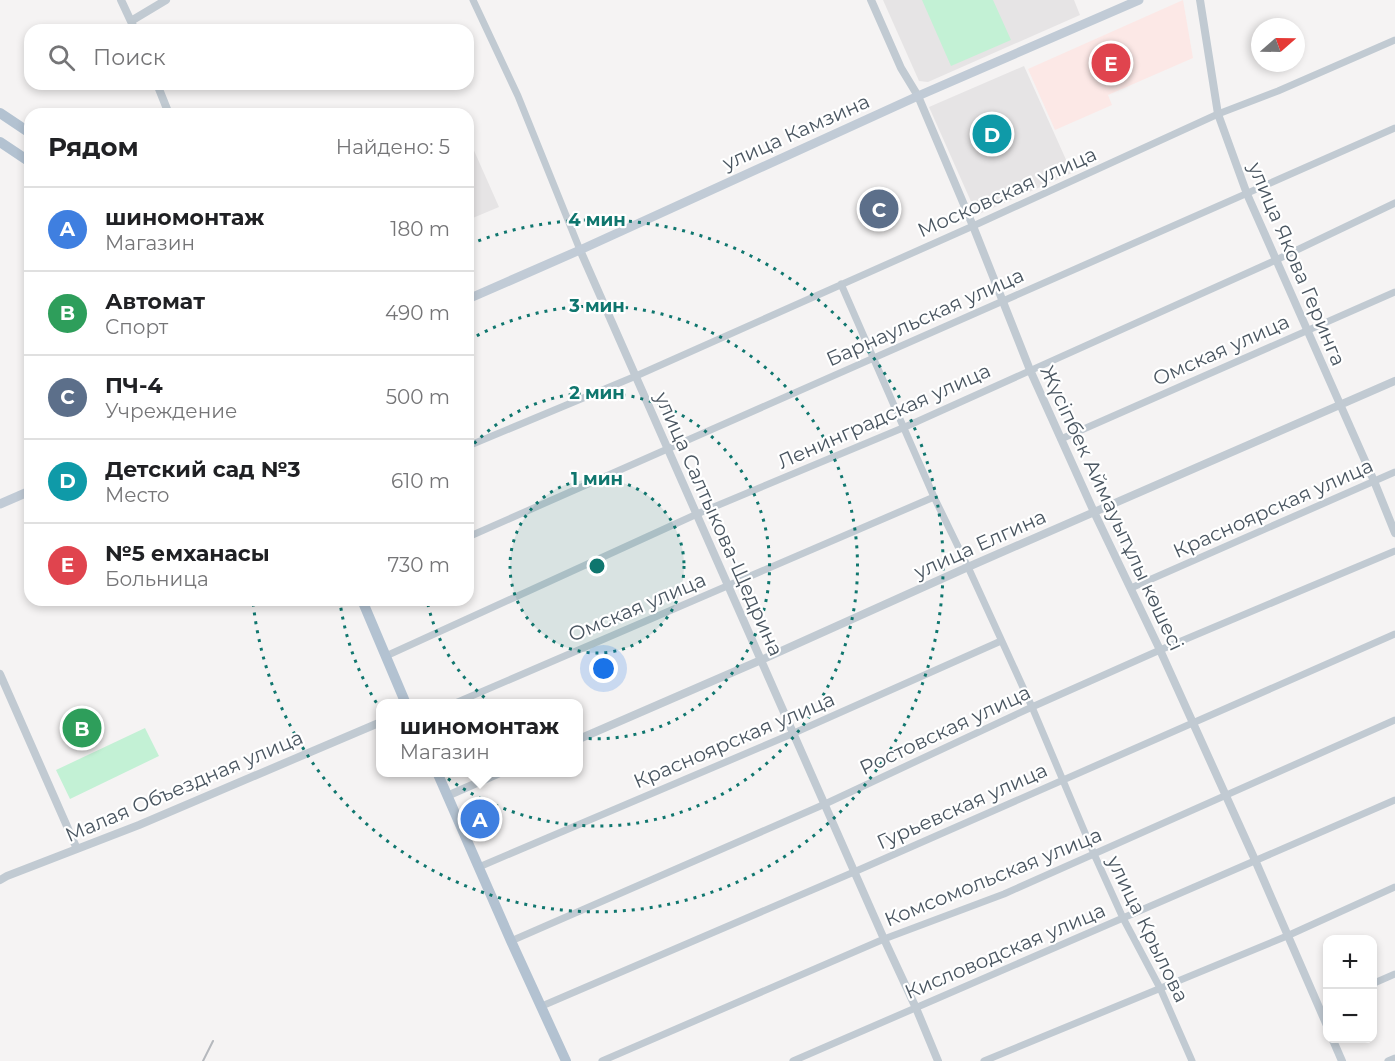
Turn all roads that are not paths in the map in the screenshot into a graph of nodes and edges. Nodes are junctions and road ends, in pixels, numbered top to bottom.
1 (122, 0) edge
2 (166, 0) edge
3 (473, 0) edge
4 (872, 0) edge
5 (1139, 0) edge
6 (1200, 0) edge
7 (131, 21) junction
8 (132, 24) edge
9 (1395, 40) edge
10 (159, 90) edge
11 (918, 96) junction
12 (167, 108) edge
13 (0, 113) edge
14 (1218, 114) junction
15 (1395, 128) edge
16 (24, 129) edge
17 (0, 142) edge
18 (24, 158) edge
19 (1247, 194) junction
20 (1395, 203) edge
21 (973, 226) junction
22 (580, 250) junction
23 (1276, 260) junction
24 (842, 284) junction
25 (1395, 292) edge
26 (474, 296) edge
27 (1002, 302) junction
28 (1307, 330) junction
29 (873, 357) junction
30 (1030, 370) junction
31 (636, 376) junction
32 (1395, 381) edge
33 (1341, 405) junction
34 (904, 427) junction
35 (1061, 439) junction
36 (474, 444) edge
37 (668, 448) junction
38 (1395, 471) edge
39 (1374, 481) junction
40 (24, 494) edge
41 (934, 497) junction
42 (0, 504) edge
43 (1094, 512) junction
44 (697, 514) junction
45 (1395, 533) edge
46 (474, 534) edge
47 (1395, 551) edge
48 (968, 567) junction
49 (728, 586) junction
50 (1131, 588) junction
51 (365, 606) edge
52 (1395, 634) edge
53 (1001, 641) junction
54 (1160, 650) junction
55 (386, 656) junction
56 (761, 660) junction
57 (0, 674) edge
58 (404, 699) edge
59 (465, 699) edge
60 (1032, 707) junction
61 (1395, 720) edge
62 (1193, 722) junction
63 (376, 724) edge
64 (794, 733) junction
65 (583, 737) edge
66 (439, 777) edge
67 (491, 777) edge
68 (1063, 779) junction
69 (1225, 795) junction
70 (447, 796) junction
71 (1395, 800) edge
72 (825, 804) junction
73 (77, 849) junction
74 (1094, 854) junction
75 (1255, 860) junction
76 (479, 867) junction
77 (854, 872) junction
78 (2, 877) edge
79 (1395, 887) edge
80 (1123, 918) junction
81 (1287, 936) junction
82 (884, 939) junction
83 (511, 941) junction
84 (1395, 975) edge
85 (1377, 982) edge
86 (1160, 988) junction
87 (542, 1006) junction
88 (1323, 1006) edge
89 (916, 1008) junction
90 (1318, 1008) junction
91 (1323, 1018) edge
92 (1334, 1043) edge
93 (1395, 1058) edge
94 (566, 1061) edge
95 (602, 1061) edge
96 (793, 1061) edge
97 (938, 1061) edge
98 (984, 1061) edge
99 (1192, 1061) edge
100 (1342, 1061) edge
101 (1388, 1061) edge

1 - 7 street
2 - 7 street
3 - 22 street, улица Салтыкова-Щедрина
4 - 11 street, Жүсіпбек Аймауытұлы көшесі
5 - 11 main road, улица Камзина
6 - 14 street, улица Якова Геринга
7 - 8 street
9 - 14 street, Московская улица
10 - 12 street
11 - 21 street, Жүсіпбек Аймауытұлы көшесі
11 - 22 main road, улица Камзина
13 - 16 main road
14 - 19 street, улица Якова Геринга
14 - 21 street, Московская улица
15 - 19 street, Барнаульская улица
17 - 18 main road
19 - 23 street, улица Якова Геринга
19 - 27 street, Барнаульская улица
20 - 23 street, Ленинградская улица
21 - 24 street, Московская улица
21 - 27 street, Жүсіпбек Аймауытұлы көшесі
22 - 26 main road, улица Камзина
22 - 31 street, улица Салтыкова-Щедрина
23 - 28 street, улица Якова Геринга
23 - 30 street, Ленинградская улица
24 - 29 street, улица Крылова
24 - 31 street, Московская улица
25 - 28 street, Омская улица
27 - 29 street, Барнаульская улица
27 - 30 street, Жүсіпбек Аймауытұлы көшесі
28 - 33 street, улица Якова Геринга
28 - 35 street, Омская улица
29 - 34 street, улица Крылова
29 - 37 street, Барнаульская улица
30 - 34 street, Ленинградская улица
30 - 35 street, Жүсіпбек Аймауытұлы көшесі
31 - 36 street, Московская улица
31 - 37 street, улица Салтыкова-Щедрина
32 - 33 street, улица Елгина
33 - 39 street, улица Якова Геринга
33 - 43 street, улица Елгина
34 - 41 street, улица Крылова
34 - 44 street, Ленинградская улица
35 - 43 street, Жүсіпбек Аймауытұлы көшесі
37 - 44 street, улица Салтыкова-Щедрина
37 - 46 street, Барнаульская улица
38 - 39 street, Красноярская улица
39 - 45 street, улица Якова Геринга
39 - 50 street, Красноярская улица
40 - 42 main road
41 - 48 street, улица Крылова
41 - 49 street, Омская улица
43 - 48 street, улица Елгина
43 - 50 street, Жүсіпбек Аймауытұлы көшесі
44 - 49 street, улица Салтыкова-Щедрина
44 - 55 street, Ленинградская улица
47 - 54 street, Ростовская улица
48 - 53 street, улица Крылова
48 - 56 street, улица Елгина
49 - 56 street, улица Салтыкова-Щедрина
49 - 59 street, Омская улица
50 - 54 street, Жүсіпбек Аймауытұлы көшесі
51 - 55 main road
52 - 62 street, Гурьевская улица
53 - 60 street, улица Крылова
53 - 64 street, Красноярская улица
54 - 60 street, Ростовская улица
54 - 62 street, Жүсіпбек Аймауытұлы көшесі
55 - 58 main road
56 - 64 street, улица Салтыкова-Щедрина
56 - 65 street, улица Елгина
57 - 73 street
60 - 68 street, улица Крылова
60 - 72 street, Ростовская улица
61 - 69 street, Комсомольская улица
62 - 68 street, Гурьевская улица
62 - 69 street, Жүсіпбек Аймауытұлы көшесі
63 - 73 street, Малая Объездная улица
64 - 72 street, улица Салтыкова-Щедрина
64 - 76 street, Красноярская улица
66 - 70 main road
67 - 70 street
68 - 74 street, улица Крылова
68 - 77 street, Гурьевская улица
69 - 74 street, Комсомольская улица
69 - 75 street, Жүсіпбек Аймауытұлы көшесі
70 - 76 main road
71 - 75 street, Кисловодская улица
72 - 77 street, улица Салтыкова-Щедрина
72 - 83 street, Ростовская улица
73 - 78 street, Малая Объездная улица
74 - 80 street, улица Крылова
74 - 82 street, Комсомольская улица
75 - 80 street, Кисловодская улица
75 - 81 street, Жүсіпбек Аймауытұлы көшесі
76 - 83 main road
77 - 82 street, улица Салтыкова-Щедрина
77 - 87 street, Гурьевская улица
79 - 81 street
80 - 86 street, улица Крылова
80 - 89 street, Кисловодская улица
81 - 86 street
81 - 90 street, Жүсіпбек Аймауытұлы көшесі
82 - 89 street, улица Салтыкова-Щедрина
82 - 95 street, Комсомольская улица
83 - 87 main road
84 - 85 street
86 - 98 street
86 - 99 street, улица Крылова
87 - 94 main road
88 - 90 street
89 - 96 street, Кисловодская улица
89 - 97 street, улица Салтыкова-Щедрина
90 - 91 street, Жүсіпбек Аймауытұлы көшесі
92 - 100 street
93 - 101 street

